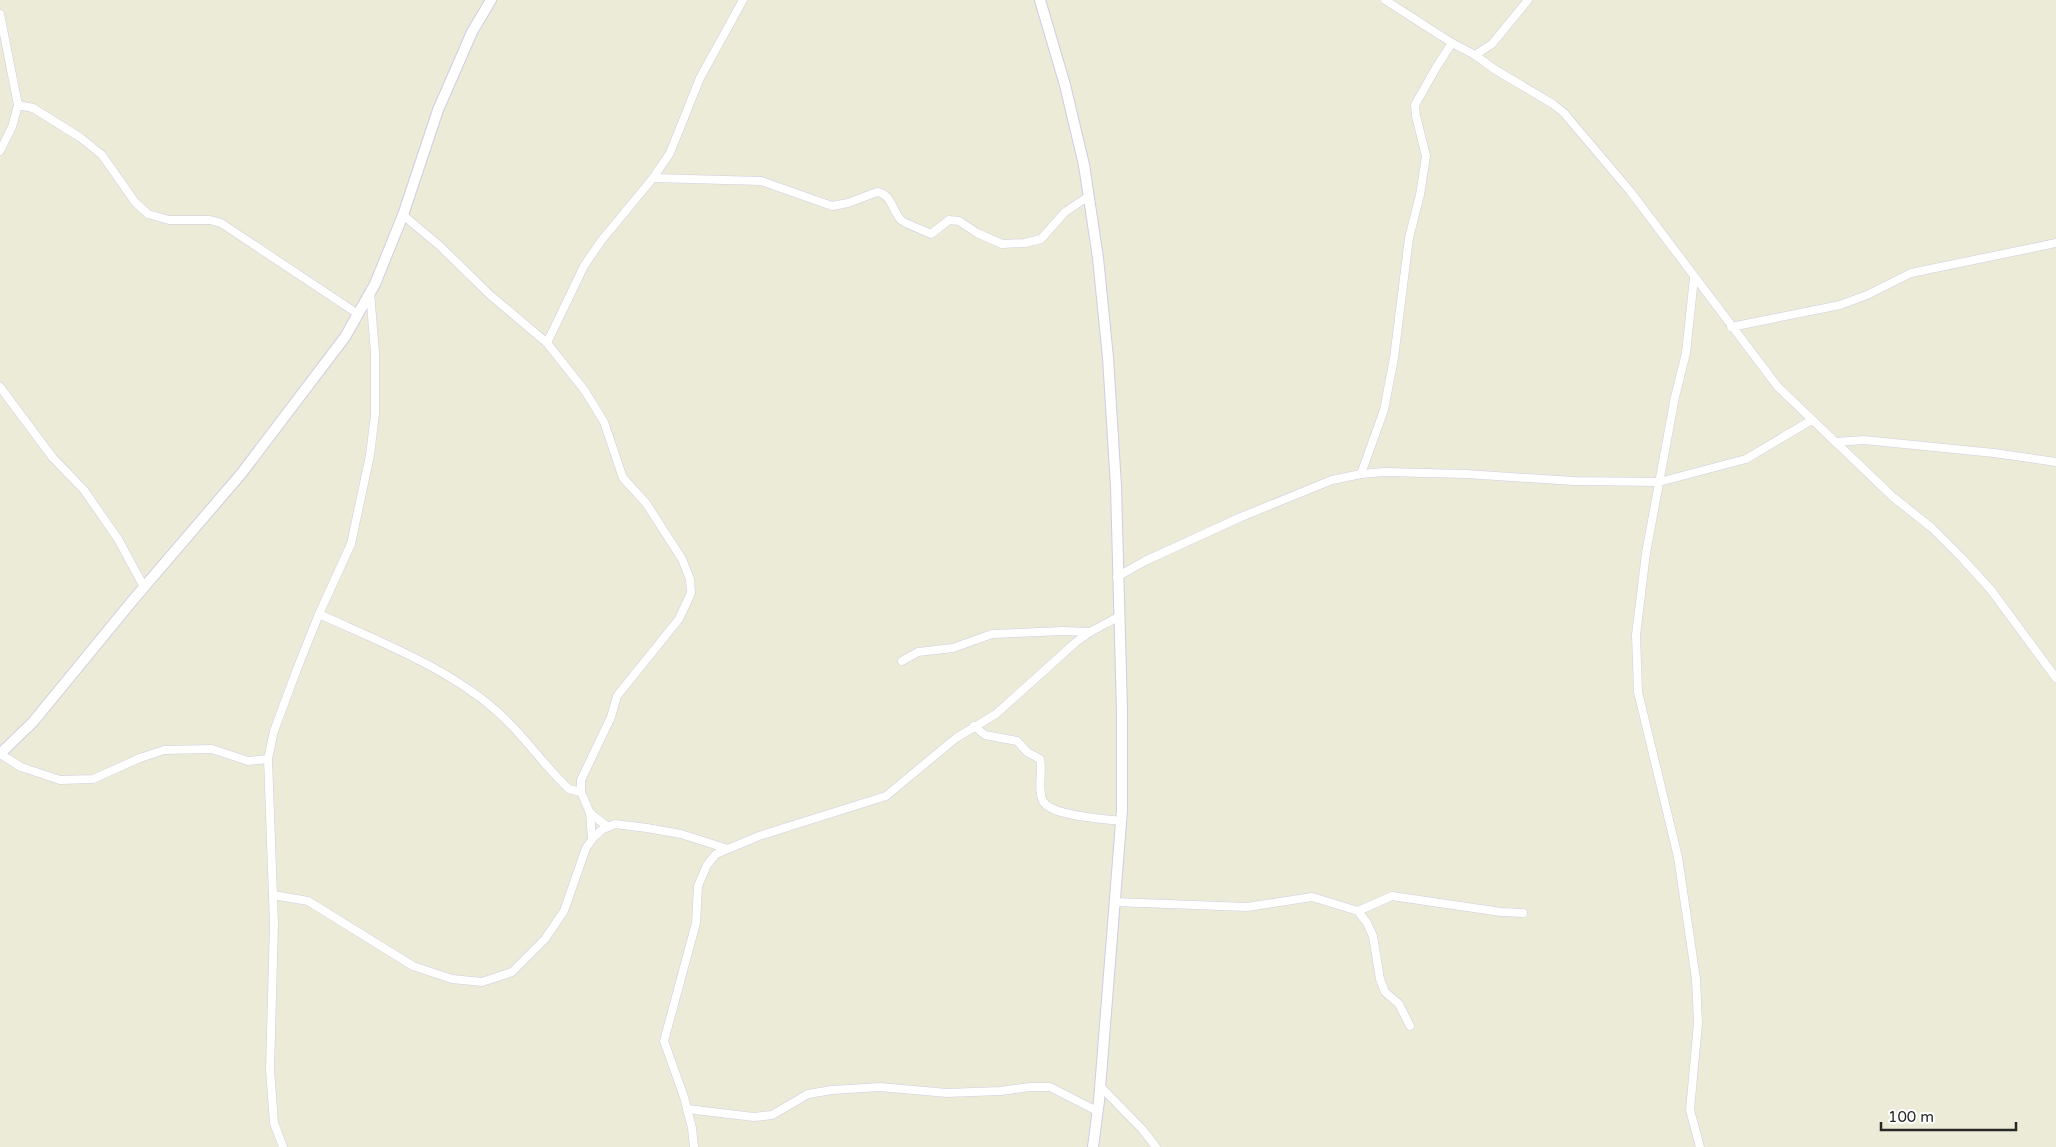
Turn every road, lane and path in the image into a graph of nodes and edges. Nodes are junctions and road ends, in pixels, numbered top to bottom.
1 (491, 0) edge
2 (744, 0) edge
3 (1040, 0) edge
4 (1385, 0) edge
5 (1528, 0) edge
6 (0, 14) edge
7 (1452, 43) junction
8 (1474, 55) junction
9 (18, 106) junction
10 (0, 150) edge
11 (653, 178) junction
12 (1089, 196) junction
13 (403, 214) junction
14 (2056, 243) edge
15 (1694, 278) junction
16 (370, 292) junction
17 (358, 314) junction
18 (1731, 327) junction
19 (547, 343) junction
20 (0, 387) edge
21 (1810, 420) junction
22 (1836, 442) junction
23 (2056, 462) edge
24 (1361, 474) junction
25 (1659, 482) junction
26 (1117, 577) junction
27 (144, 587) junction
28 (319, 614) junction
29 (1120, 616) junction
30 (1090, 632) junction
31 (902, 661) dead end
32 (2056, 678) edge
33 (974, 726) junction
34 (0, 754) edge
35 (268, 759) junction
36 (581, 792) junction
37 (590, 813) junction
38 (1121, 821) junction
39 (608, 827) junction
40 (592, 839) junction
41 (728, 848) junction
42 (272, 895) junction
43 (1114, 902) junction
44 (1358, 911) junction
45 (1523, 913) dead end
46 (1410, 1026) dead end
47 (1100, 1086) junction
48 (687, 1109) junction
49 (1097, 1111) junction
50 (283, 1147) edge
51 (694, 1147) edge
52 (1093, 1147) edge
53 (1156, 1147) edge
54 (1700, 1147) edge

1 - 13 street
2 - 11 street
3 - 12 street
4 - 7 street
5 - 8 street
6 - 9 street
7 - 8 street
7 - 24 street
8 - 15 street
9 - 10 street
9 - 17 street
11 - 12 street
11 - 19 street
12 - 26 street
13 - 16 street
13 - 19 street
14 - 18 street
15 - 18 street
15 - 25 street
16 - 17 street
16 - 28 street
17 - 27 street
18 - 21 street
19 - 36 street
20 - 27 street
21 - 22 street
21 - 25 street
22 - 23 street
22 - 32 street
24 - 25 street
24 - 26 street
25 - 54 street
26 - 29 street
27 - 34 street
28 - 35 street
28 - 36 street
29 - 30 street
29 - 38 street
30 - 31 street
30 - 33 street
33 - 38 street
33 - 41 street
34 - 35 street
35 - 42 street
36 - 37 street
37 - 39 street
37 - 40 street
38 - 43 street
39 - 40 street
39 - 41 street
40 - 42 street
41 - 48 street
42 - 50 street
43 - 44 street
43 - 47 street
44 - 45 street
44 - 46 street
47 - 49 street
47 - 53 street
48 - 49 street
48 - 51 street
49 - 52 street

